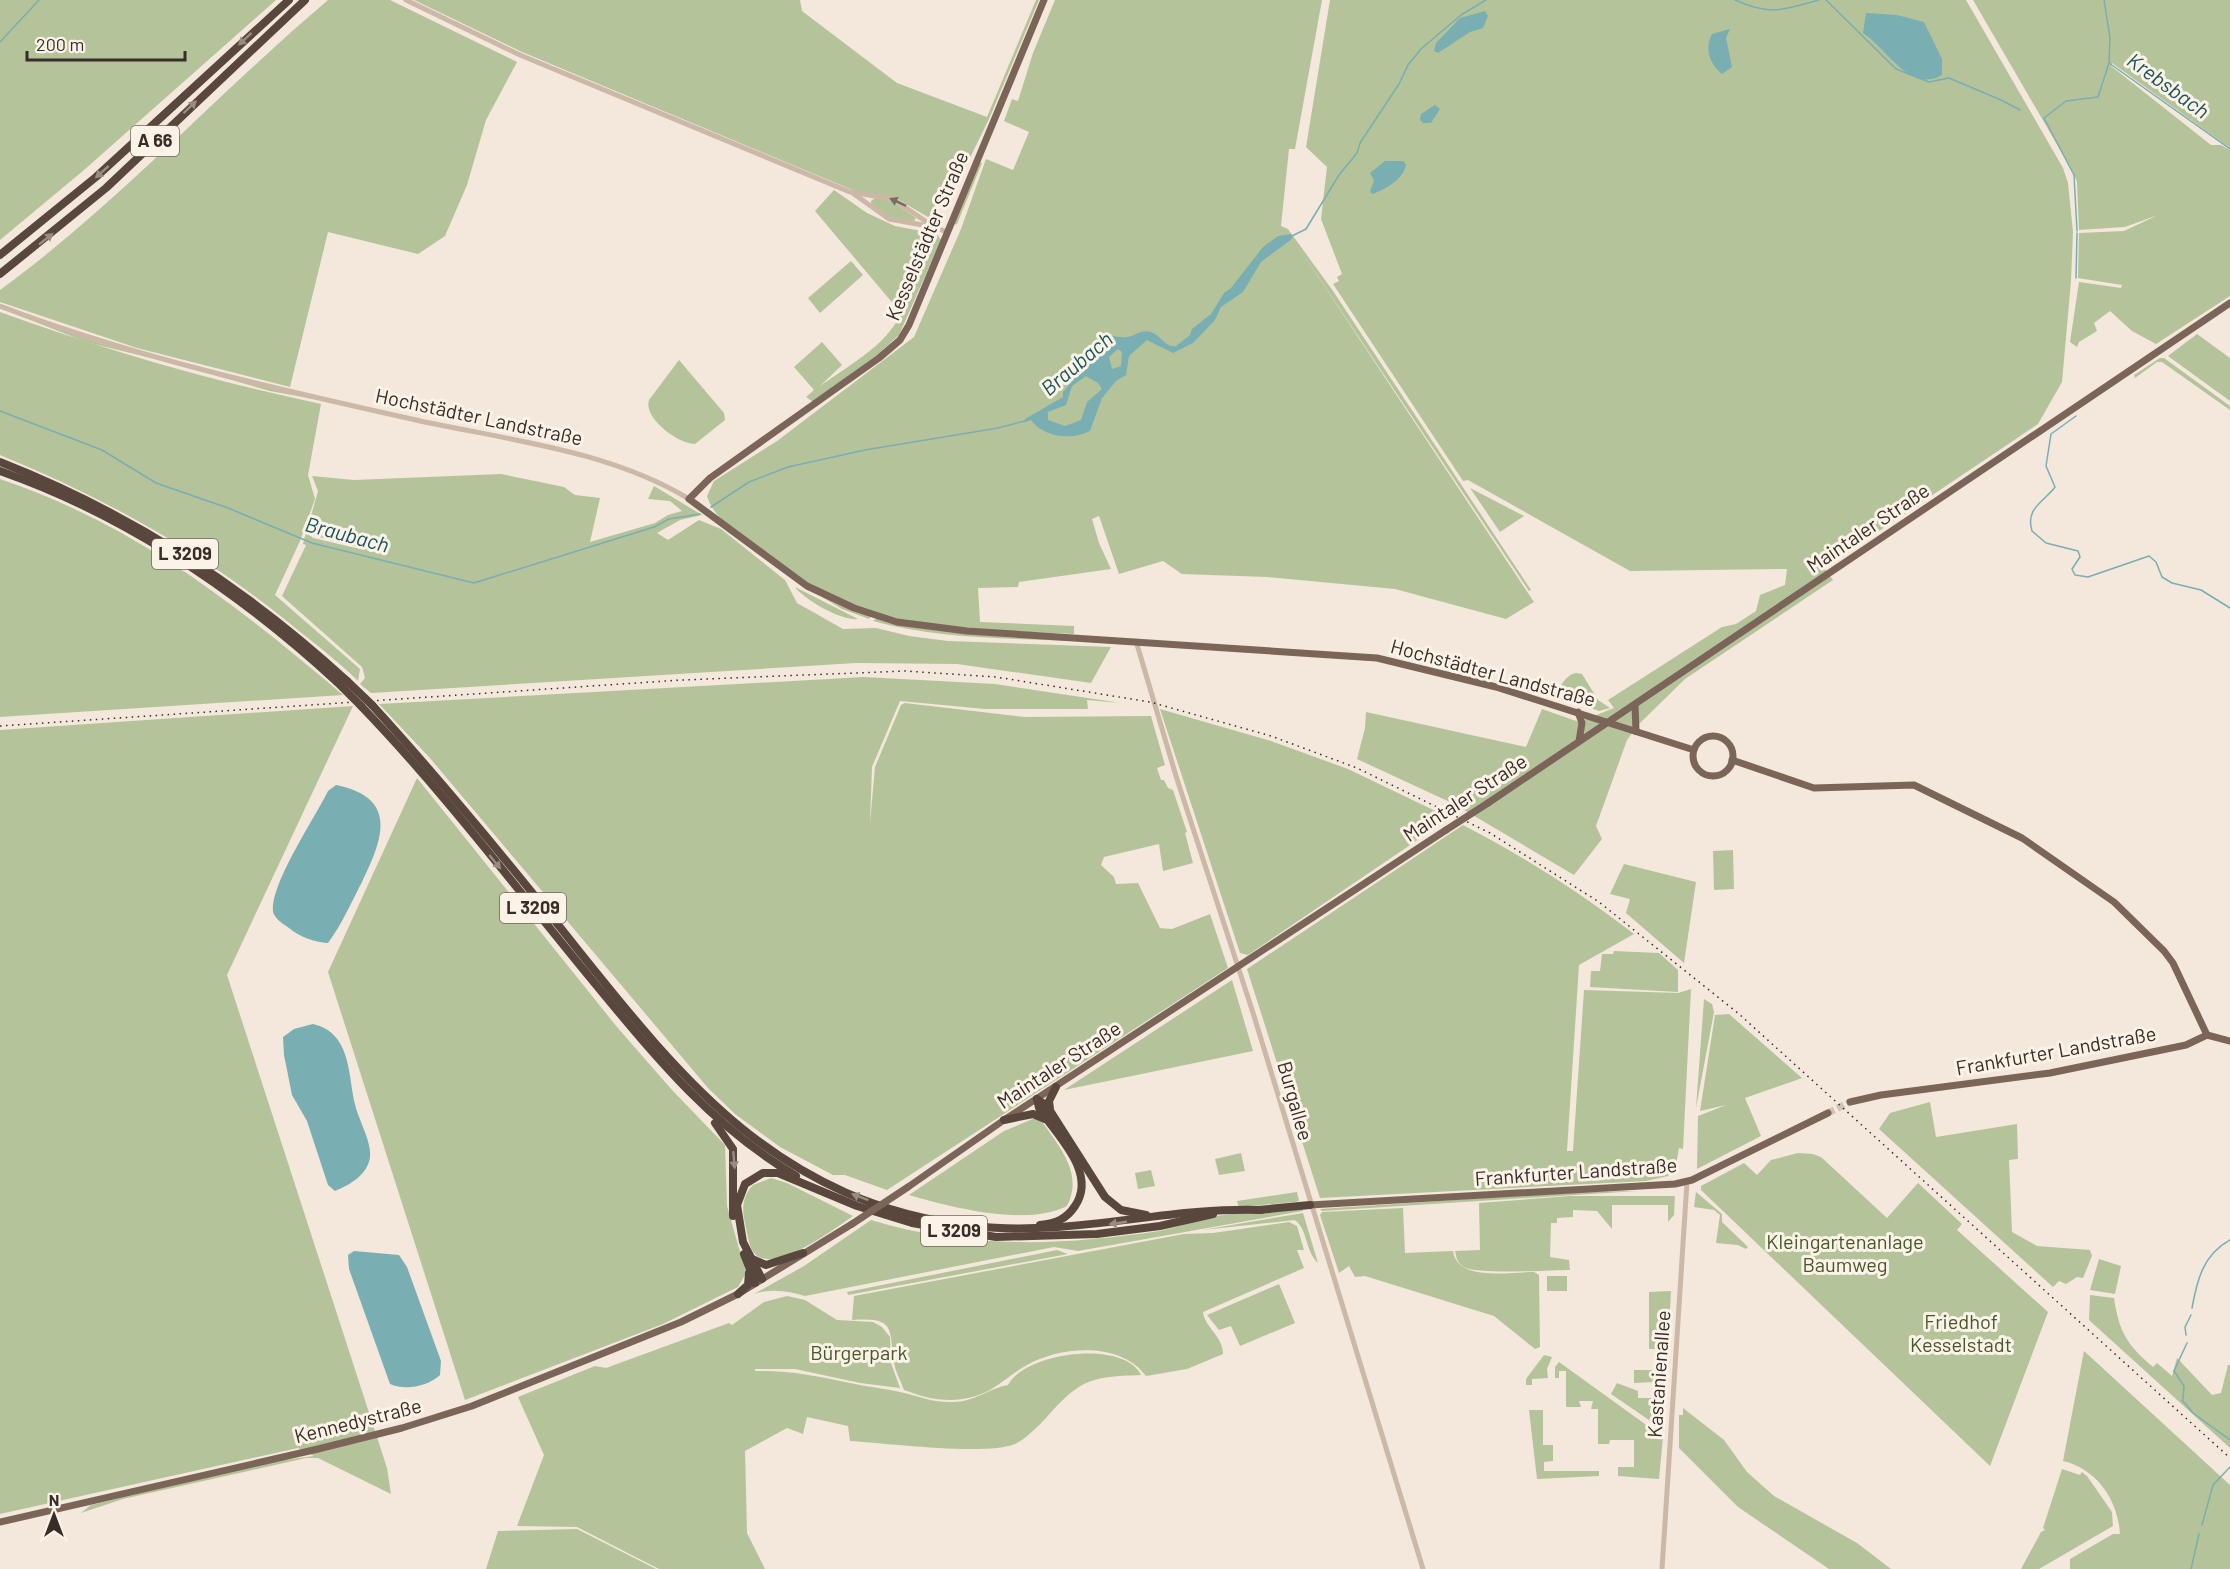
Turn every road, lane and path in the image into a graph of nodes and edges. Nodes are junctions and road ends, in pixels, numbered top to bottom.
1 (289, 0) edge
2 (305, 0) edge
3 (406, 0) edge
4 (1044, 0) edge
5 (854, 194) junction
6 (934, 227) junction
7 (947, 232) junction
8 (0, 255) edge
9 (0, 274) edge
10 (2230, 303) edge
11 (0, 306) edge
12 (0, 462) edge
13 (0, 471) edge
14 (689, 500) junction
15 (1136, 641) junction
16 (1635, 705) junction
17 (1578, 712) junction
18 (1608, 723) junction
19 (1636, 731) junction
20 (1579, 741) junction
21 (1694, 750) junction
22 (1732, 760) junction
23 (1238, 969) junction
24 (2207, 1035) junction
25 (2230, 1041) edge
26 (1056, 1087) junction
27 (1037, 1099) junction
28 (1850, 1102) tunnel mouth
29 (705, 1110) junction
30 (1828, 1113) tunnel mouth
31 (1049, 1118) junction
32 (1004, 1120) junction
33 (1687, 1182) junction
34 (817, 1189) junction
35 (1310, 1205) junction
36 (1261, 1210) junction
37 (1176, 1214) junction
38 (998, 1229) junction
39 (803, 1253) junction
40 (749, 1261) junction
41 (759, 1281) junction
42 (738, 1294) junction
43 (710, 1308) joint
44 (0, 1522) edge
45 (1423, 1569) edge
46 (1662, 1569) edge

1 -> 8 highway, A 66
9 -> 2 highway, A 66
3 - 5 street
4 - 7 main road, Kesselstädter Straße
5 - 6 street
6 -> 5 street
6 - 7 street
7 - 14 main road, Kesselstädter Straße
10 - 16 main road, Maintaler Straße
11 - 14 street, Hochstädter Landstraße
38 -> 12 highway, L 3209, bridge
13 -> 29 highway, L 3209, bridge
14 - 15 main road, Hochstädter Landstraße
15 - 17 main road, Hochstädter Landstraße
15 - 23 street, Burgallee
16 - 18 main road, Maintaler Straße
16 - 19 main road
17 - 18 main road, Hochstädter Landstraße
17 - 20 main road
18 - 19 main road, Hochstädter Landstraße
18 - 20 main road, Maintaler Straße
19 - 21 main road, Hochstädter Landstraße
20 - 23 main road, Maintaler Straße, bridge
21 - 22 main road
21 - 22 main road
22 - 24 main road
23 - 26 main road, Maintaler Straße
23 - 35 street, Burgallee
24 - 25 main road
24 - 28 main road, Frankfurter Landstraße
26 - 27 main road, Maintaler Straße
26 - 31 highway
27 - 31 highway
27 - 32 main road, Maintaler Straße
29 - 34 highway, L 3209
29 -> 40 highway
30 - 33 main road, Frankfurter Landstraße / L 3209
31 - 32 highway
31 - 37 highway
31 - 38 highway
32 - 39 main road, Maintaler Straße, bridge
33 - 35 main road, Frankfurter Landstraße / L 3209
33 - 46 street, Kastanienallee
34 - 36 highway, L 3209
34 - 40 highway
35 - 36 highway, L 3209
35 - 45 street, Burgallee
36 - 37 highway, L 3209
37 -> 38 highway, L 3209
39 - 40 highway
39 - 41 main road, Maintaler Straße
40 - 41 highway
40 - 42 highway
41 - 42 main road, Maintaler Straße
42 - 43 main road, Maintaler Straße
43 - 44 main road, Kennedystraße

